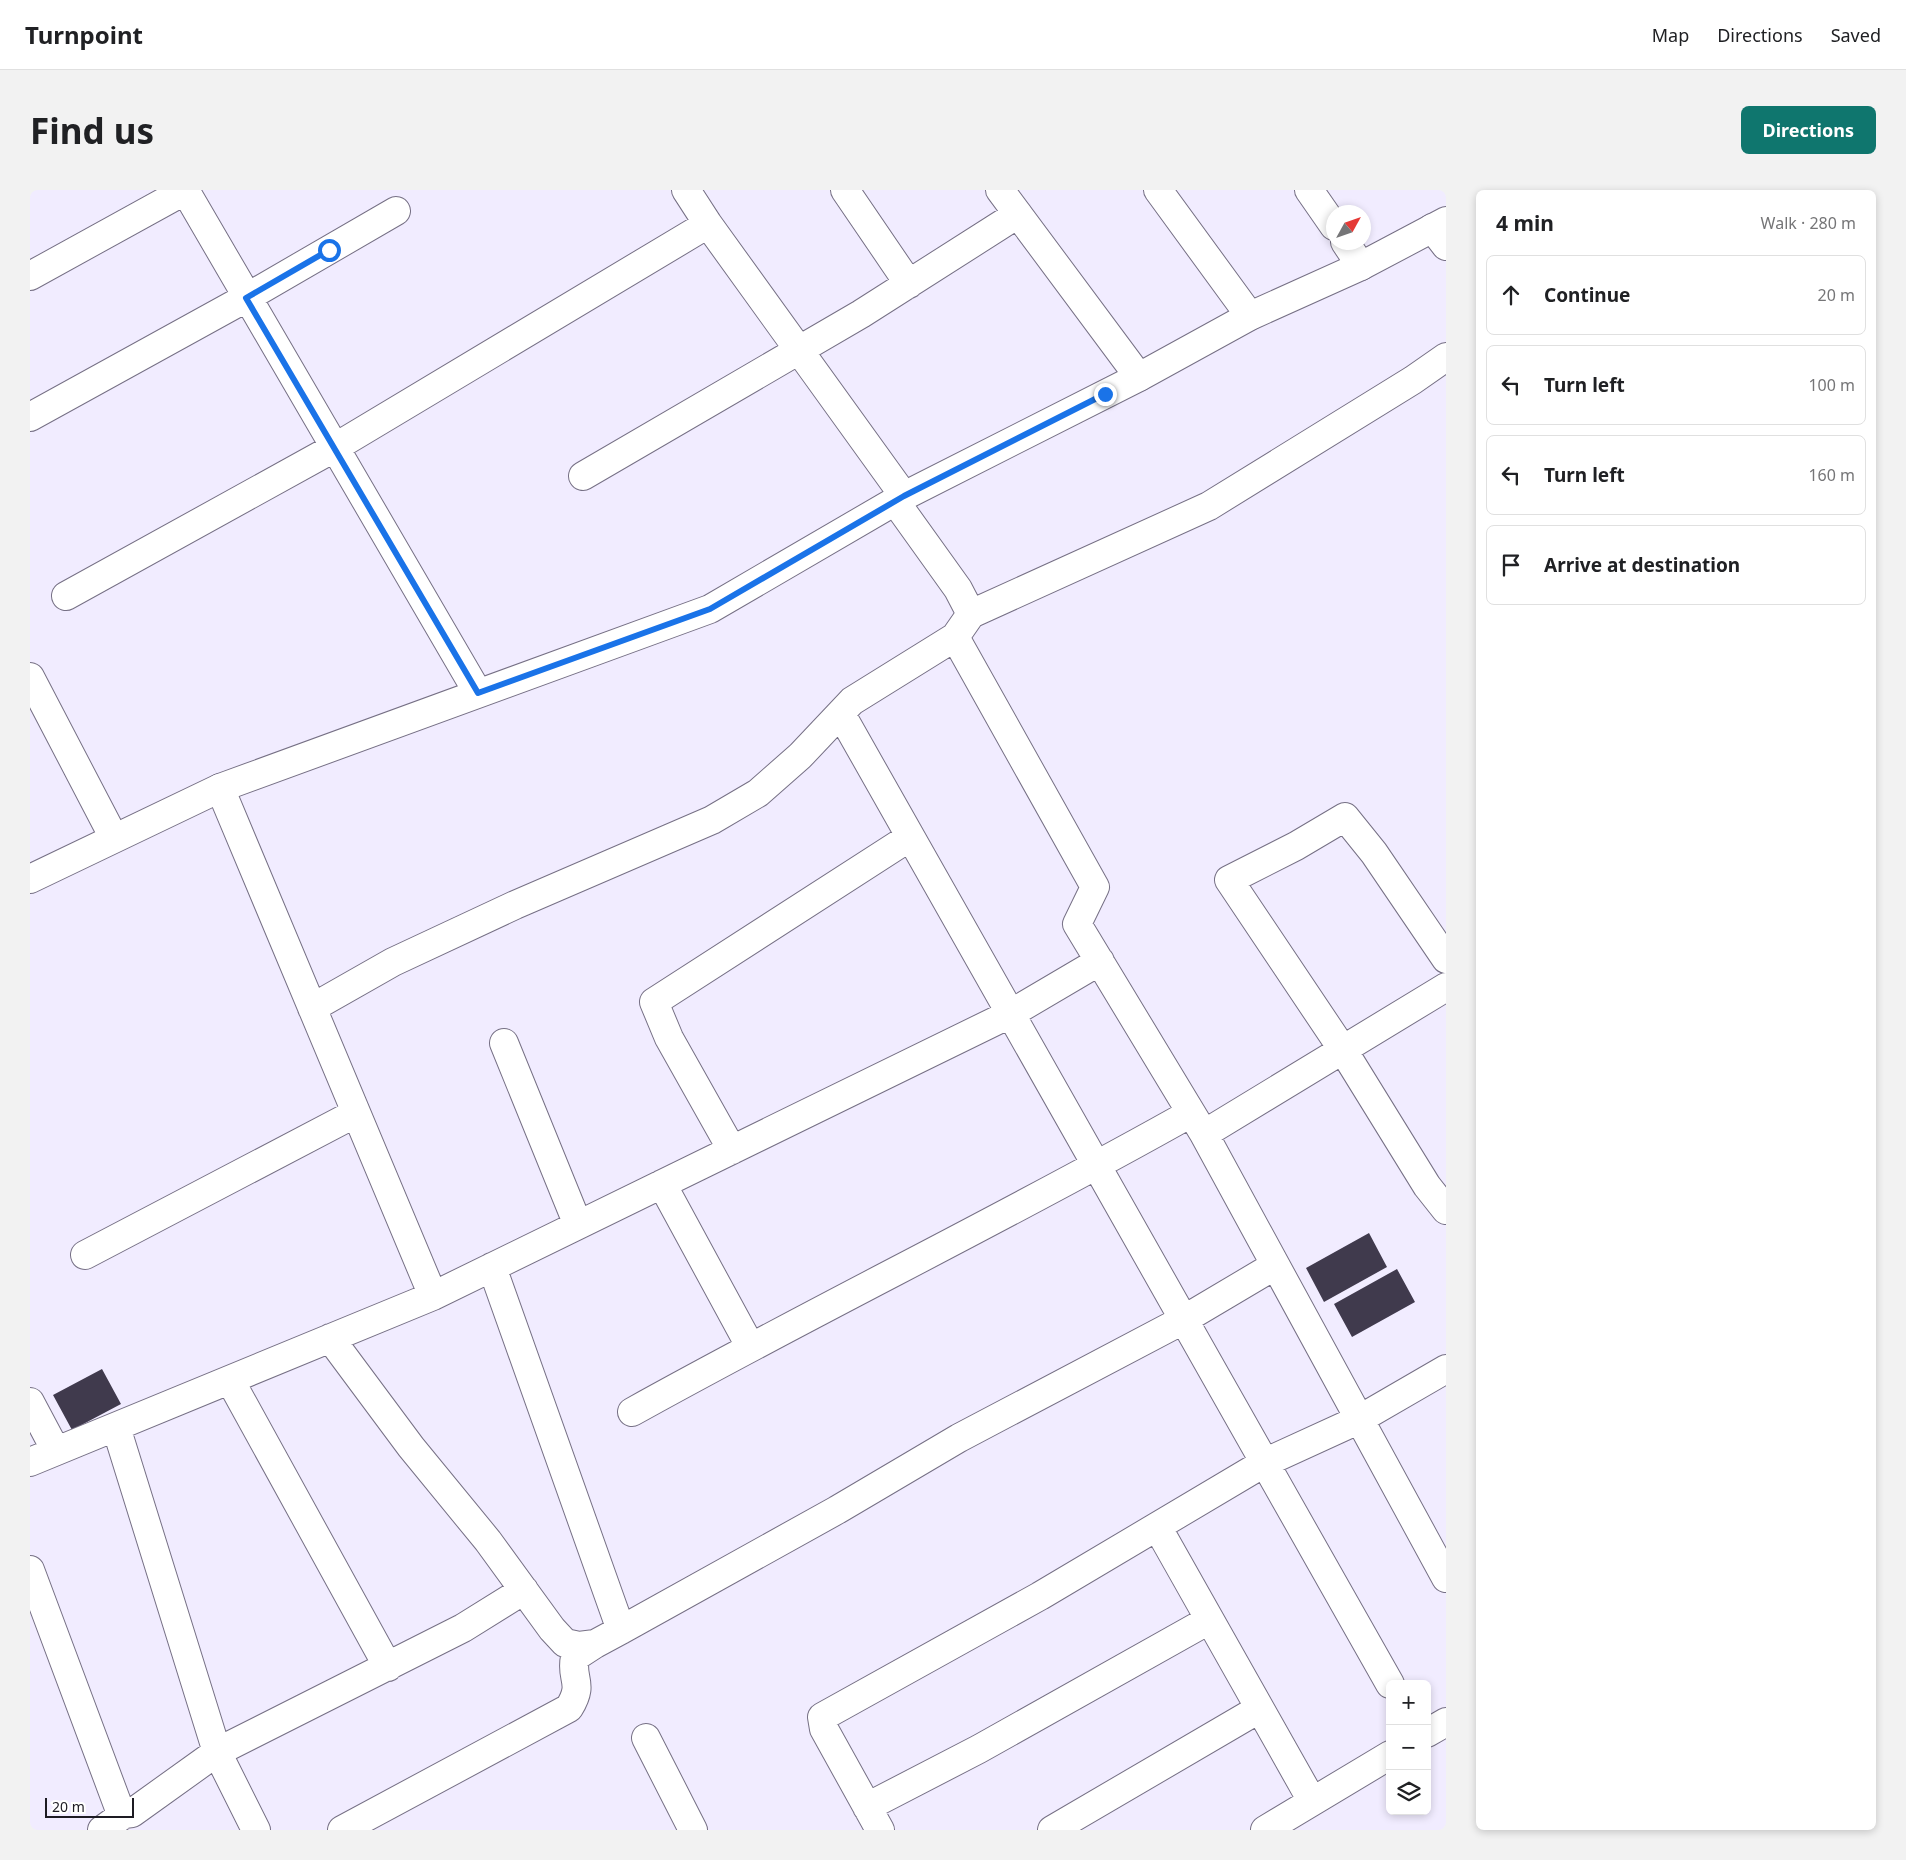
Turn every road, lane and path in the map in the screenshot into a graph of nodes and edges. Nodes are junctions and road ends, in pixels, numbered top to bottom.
1 (186, 190) edge
2 (686, 190) edge
3 (845, 190) edge
4 (1000, 190) edge
5 (1158, 190) edge
6 (1309, 190) edge
7 (396, 211) dead end
8 (1018, 214) junction
9 (1326, 214) edge
10 (708, 224) junction
11 (1441, 232) edge
12 (1350, 250) edge
13 (1361, 266) junction
14 (30, 276) edge
15 (909, 284) junction
16 (246, 298) junction
17 (1250, 316) junction
18 (797, 349) junction
19 (1446, 356) edge
20 (1139, 377) junction
21 (30, 416) edge
22 (334, 448) junction
23 (583, 476) dead end
24 (900, 498) junction
25 (66, 596) dead end
26 (971, 614) junction
27 (955, 637) junction
28 (30, 677) edge
29 (478, 693) junction
30 (841, 714) junction
31 (220, 788) junction
32 (910, 837) junction
33 (114, 838) junction
34 (30, 879) edge
35 (1446, 960) edge
36 (1100, 961) junction
37 (1446, 987) edge
38 (312, 1008) junction
39 (1010, 1014) junction
40 (504, 1043) dead end
41 (1343, 1050) junction
42 (356, 1113) junction
43 (1197, 1123) junction
44 (732, 1150) junction
45 (1096, 1166) junction
46 (662, 1184) junction
47 (1446, 1210) edge
48 (578, 1225) junction
49 (85, 1256) dead end
50 (1274, 1266) junction
51 (492, 1267) junction
52 (434, 1296) junction
53 (1183, 1320) junction
54 (330, 1338) junction
55 (750, 1346) junction
56 (1446, 1368) edge
57 (230, 1380) junction
58 (30, 1402) edge
59 (632, 1412) dead end
60 (1358, 1420) junction
61 (116, 1426) junction
62 (56, 1452) junction
63 (30, 1462) edge
64 (1264, 1463) junction
65 (1158, 1528) junction
66 (30, 1570) edge
67 (1446, 1578) edge
68 (524, 1590) junction
69 (1209, 1620) junction
70 (621, 1630) junction
71 (595, 1644) junction
72 (388, 1667) junction
73 (1388, 1680) edge
74 (1259, 1710) junction
75 (1446, 1722) edge
76 (1431, 1731) edge
77 (646, 1738) dead end
78 (217, 1752) junction
79 (1386, 1757) edge
80 (1312, 1801) junction
81 (124, 1814) junction
82 (874, 1823) edge
83 (102, 1830) edge
84 (256, 1830) edge
85 (342, 1830) edge
86 (694, 1830) edge
87 (1052, 1830) edge
88 (1265, 1830) edge

1 - 14 street
1 - 16 street
2 - 10 street
3 - 15 street
4 - 8 street
5 - 17 street
6 - 9 street
7 - 16 street
8 - 15 street
8 - 20 street
10 - 18 street
10 - 22 street
11 - 13 street
12 - 13 street
13 - 17 street
15 - 18 street
16 - 21 street
16 - 22 street
17 - 20 street
18 - 23 street
18 - 24 street
19 - 26 street
20 - 24 street
22 - 25 street
22 - 29 street
24 - 26 street
24 - 29 street
26 - 27 street
27 - 30 street
27 - 36 street
28 - 33 street
29 - 31 street
30 - 32 street
30 - 38 street
31 - 33 street
31 - 38 street
32 - 39 street
32 - 44 street
33 - 34 street
35 - 41 street
36 - 39 street
36 - 43 street
37 - 41 street
38 - 42 street
39 - 44 street
39 - 45 street
40 - 48 street
41 - 43 street
41 - 47 street
42 - 49 street
42 - 52 street
43 - 45 street
43 - 50 street
44 - 46 street
45 - 53 street
45 - 55 street
46 - 48 street
46 - 55 street
48 - 51 street
50 - 53 street
50 - 60 street
51 - 52 street
51 - 70 street
52 - 54 street
53 - 64 street
53 - 70 street
54 - 57 street
54 - 68 street
55 - 59 street
56 - 60 street
57 - 61 street
57 - 72 street
58 - 62 street
60 - 64 street
60 - 67 street
61 - 62 street
61 - 78 street
62 - 63 street
64 - 65 street
64 - 73 street
65 - 69 street
65 - 82 street
66 - 81 street
68 - 71 street
68 - 72 street
69 - 74 street
69 - 82 street
70 - 71 street
71 - 85 street
72 - 78 street
74 - 80 street
74 - 87 street
75 - 76 street
77 - 86 street
78 - 81 street
78 - 84 street
79 - 80 street
80 - 88 street
81 - 83 street

